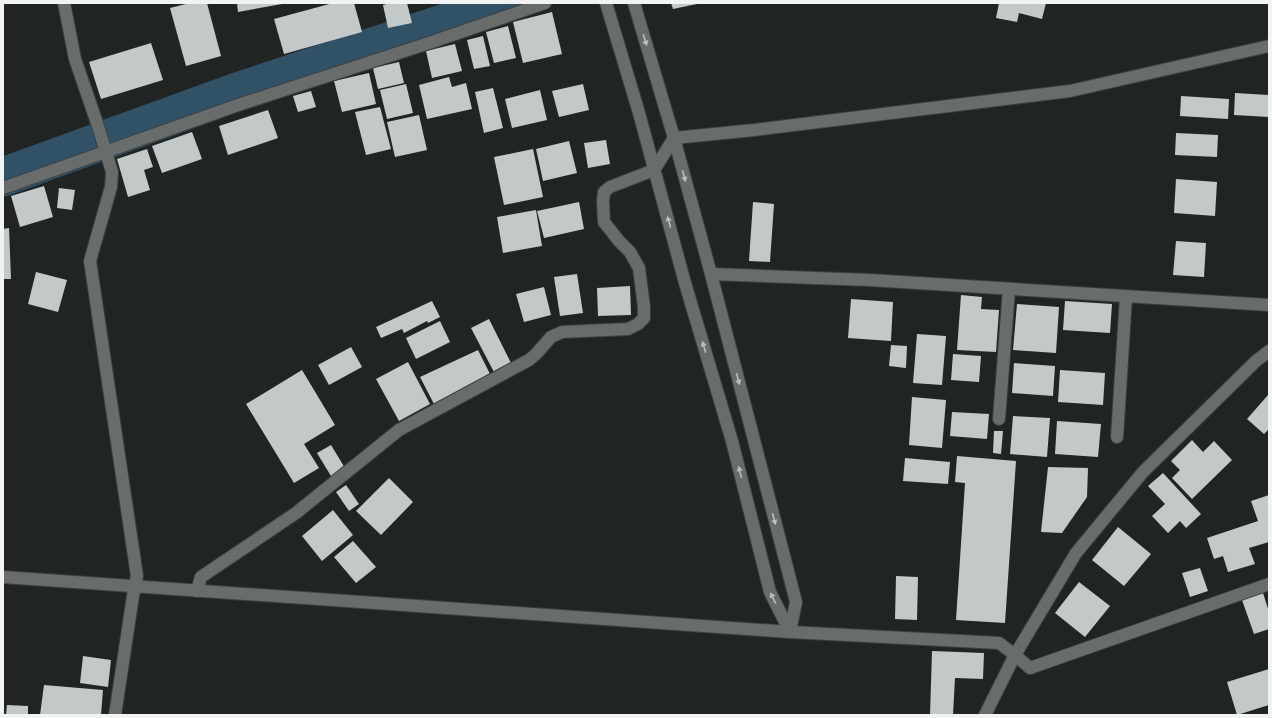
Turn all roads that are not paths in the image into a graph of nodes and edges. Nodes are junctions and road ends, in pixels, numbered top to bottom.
1 (64, 3) edge
2 (545, 3) edge
3 (606, 3) edge
4 (634, 3) edge
5 (1269, 46) edge
6 (674, 138) junction
7 (106, 150) junction
8 (654, 170) junction
9 (3, 188) edge
10 (711, 274) junction
11 (1009, 289) junction
12 (1126, 297) junction
13 (1269, 305) edge
14 (1269, 351) edge
15 (999, 420) dead end
16 (1117, 437) dead end
17 (3, 577) edge
18 (1269, 584) edge
19 (136, 586) junction
20 (197, 591) junction
21 (790, 632) junction
22 (1015, 655) junction
23 (115, 715) edge
24 (985, 715) edge

1 - 7 street
2 - 7 street
3 - 8 street
4 -> 6 street
5 - 6 street
6 - 8 street
6 -> 10 street
7 - 9 street
7 - 19 street
8 - 20 street
21 -> 8 street
10 - 11 street
10 -> 21 street
11 - 12 street
11 - 15 street
12 - 13 street
12 - 16 street
14 - 22 street
17 - 19 street
18 - 22 street
19 - 20 street
19 - 23 street
20 - 21 street
21 - 22 street
22 - 24 street

